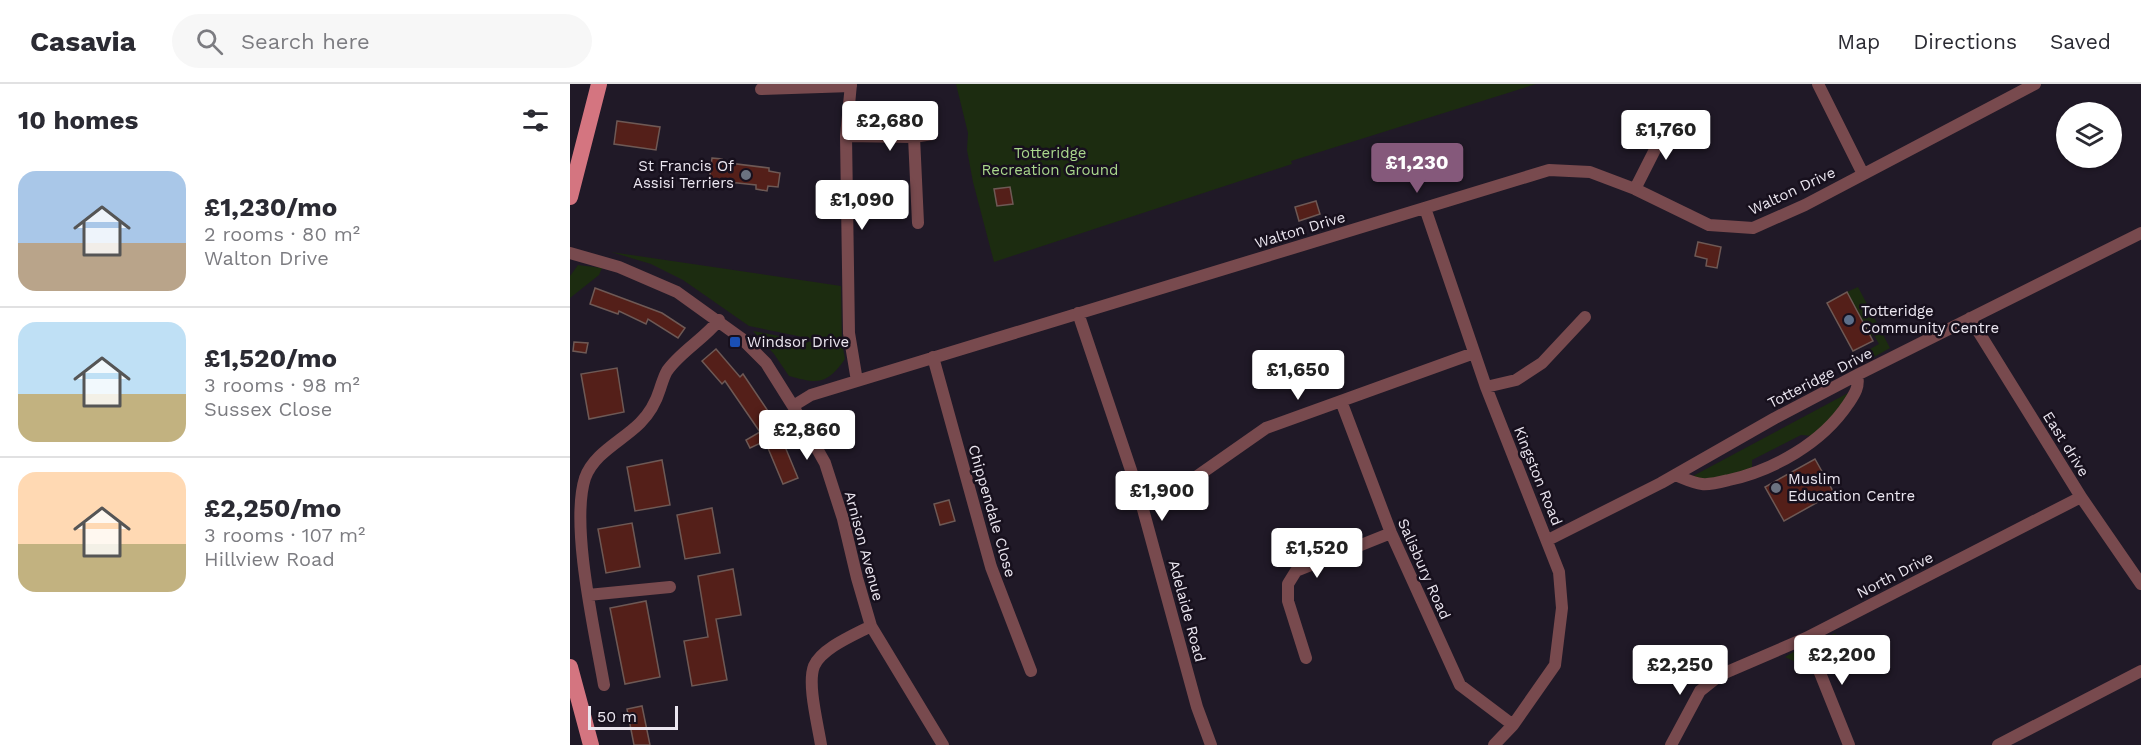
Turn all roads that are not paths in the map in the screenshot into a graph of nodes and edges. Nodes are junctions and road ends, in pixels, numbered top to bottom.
1 (598, 84) edge
2 (1818, 84) edge
3 (2035, 84) edge
4 (850, 85) edge
5 (762, 89) dead end
6 (1671, 118) dead end
7 (932, 134) dead end
8 (846, 136) junction
9 (914, 137) junction
10 (1863, 174) junction
11 (573, 177) edge
12 (1635, 189) junction
13 (570, 197) edge
14 (1425, 208) junction
15 (918, 223) dead end
16 (2141, 233) edge
17 (570, 253) edge
18 (1078, 313) junction
19 (1585, 317) dead end
20 (1970, 318) junction
21 (718, 320) junction
22 (1474, 353) junction
23 (933, 357) junction
24 (1857, 375) junction
25 (857, 381) junction
26 (1486, 387) junction
27 (1341, 401) junction
28 (793, 406) junction
29 (1675, 475) junction
30 (1138, 491) junction
31 (2081, 497) junction
32 (1391, 533) junction
33 (1548, 540) junction
34 (2141, 584) edge
35 (670, 587) dead end
36 (588, 595) junction
37 (871, 626) junction
38 (1806, 638) junction
39 (1306, 658) dead end
40 (570, 667) edge
41 (1031, 671) dead end
42 (2141, 671) edge
43 (604, 685) dead end
44 (1513, 725) junction
45 (591, 745) edge
46 (821, 745) edge
47 (943, 745) edge
48 (1211, 745) edge
49 (1494, 745) edge
50 (1671, 745) edge
51 (1849, 745) edge
52 (1998, 745) edge

1 - 11 main road
2 - 10 street
3 - 10 street, Walton Drive
4 - 5 street
4 - 8 street
6 - 12 street
7 - 9 street
8 - 9 street
8 - 25 street
9 - 15 street
10 - 12 street, Walton Drive
11 - 13 main road
12 - 14 street, Walton Drive
14 - 18 street, Walton Drive
14 - 22 street, Kingston Road
16 - 20 street, Totteridge Drive
17 - 21 street, Arnison Avenue
18 - 23 street, Walton Drive
18 - 30 street, Adelaide Road
19 - 26 street
20 - 24 street, Totteridge Drive
20 - 31 street, East drive
21 - 28 street, Arnison Avenue
21 - 36 street
22 - 26 street, Kingston Road
22 - 27 street
23 - 25 street, Walton Drive
23 - 41 street, Chippendale Close
24 - 29 street, Totteridge Drive
24 - 29 street
25 - 28 street, Walton Drive
26 - 33 street, Kingston Road
27 - 30 street
27 - 32 street, Salisbury Road
28 - 37 street, Arnison Avenue
29 - 33 street, Totteridge Drive
30 - 48 street, Adelaide Road
31 - 34 street, East drive
31 - 38 street, North Drive
32 - 39 street
32 - 44 street, Salisbury Road
33 - 44 street, Kingston Road
35 - 36 street
36 - 43 street
37 - 46 street
37 - 47 street, Arnison Avenue
38 - 50 street, North Drive
38 - 51 street
40 - 45 main road
42 - 52 street
44 - 49 street, Kingston Road

